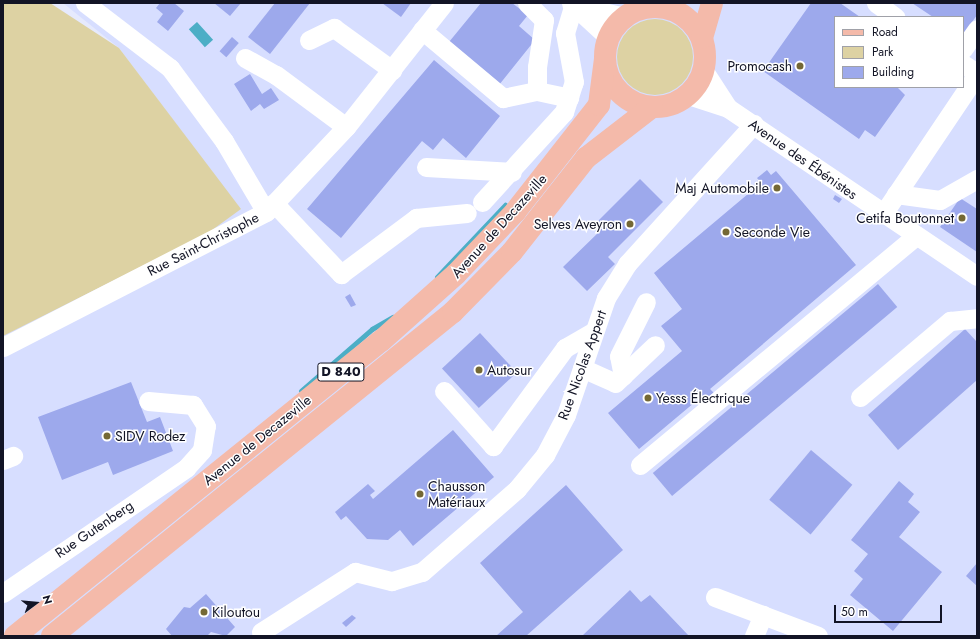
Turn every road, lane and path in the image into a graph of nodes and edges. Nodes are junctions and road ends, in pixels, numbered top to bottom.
1 (85, 3) edge
2 (444, 3) edge
3 (527, 3) edge
4 (712, 3) edge
5 (876, 3) edge
6 (573, 4) edge
7 (665, 5) edge
8 (894, 16) edge
9 (625, 17) junction
10 (977, 29) edge
11 (422, 30) junction
12 (702, 38) junction
13 (309, 40) dead end
14 (607, 48) junction
15 (964, 48) edge
16 (245, 58) dead end
17 (964, 65) edge
18 (392, 70) junction
19 (704, 71) junction
20 (977, 73) edge
21 (538, 91) junction
22 (688, 95) junction
23 (569, 98) junction
24 (652, 107) junction
25 (728, 108) junction
26 (754, 124) junction
27 (346, 127) junction
28 (426, 167) dead end
29 (512, 172) junction
30 (977, 179) edge
31 (896, 194) junction
32 (270, 207) junction
33 (883, 214) junction
34 (916, 236) junction
35 (977, 276) edge
36 (646, 302) dead end
37 (977, 318) edge
38 (594, 331) junction
39 (655, 345) dead end
40 (3, 347) edge
41 (582, 368) junction
42 (623, 376) junction
43 (444, 390) dead end
44 (860, 397) dead end
45 (148, 401) dead end
46 (640, 465) dead end
47 (7, 582) edge
48 (715, 597) dead end
49 (763, 615) junction
50 (261, 632) dead end
51 (59, 633) edge
52 (14, 636) edge
53 (754, 636) edge
54 (818, 636) edge

1 - 32 street
2 - 11 street, Rue Saint-Christophe
3 - 21 street
4 - 12 main road
5 - 8 street
6 - 9 street
6 - 14 street
6 - 23 street
7 - 9 main road
7 - 12 main road
9 - 14 main road
10 - 15 street
11 - 18 street, Rue Saint-Christophe
11 - 21 street
12 - 19 main road
13 - 18 street
14 - 24 main road
14 - 52 main road, Avenue de Decazeville / D 840
16 - 27 street
17 - 20 street
18 - 27 street, Rue Saint-Christophe
19 - 22 main road
19 - 25 street, Avenue des Ébénistes
20 - 31 street
21 - 23 street
22 - 24 main road
22 - 25 street, Avenue des Ébénistes
23 - 29 street
24 - 51 main road, Avenue de Decazeville / D 840
25 - 26 street, Avenue des Ébénistes
26 - 33 street, Avenue des Ébénistes
26 - 38 street, Rue Nicolas Appert
27 - 32 street, Rue Saint-Christophe
28 - 29 street
29 - 32 street
30 - 31 street
31 - 33 street
32 - 40 street, Rue Saint-Christophe
33 - 34 street, Avenue des Ébénistes
34 - 35 street, Avenue des Ébénistes
34 - 46 street
36 - 42 street
37 - 44 street
38 - 41 street, Rue Nicolas Appert
38 - 43 street
39 - 42 street
41 - 42 street
41 - 50 street, Rue Nicolas Appert
45 - 47 street, Rue Gutenberg
48 - 49 street
49 - 53 street
49 - 54 street

